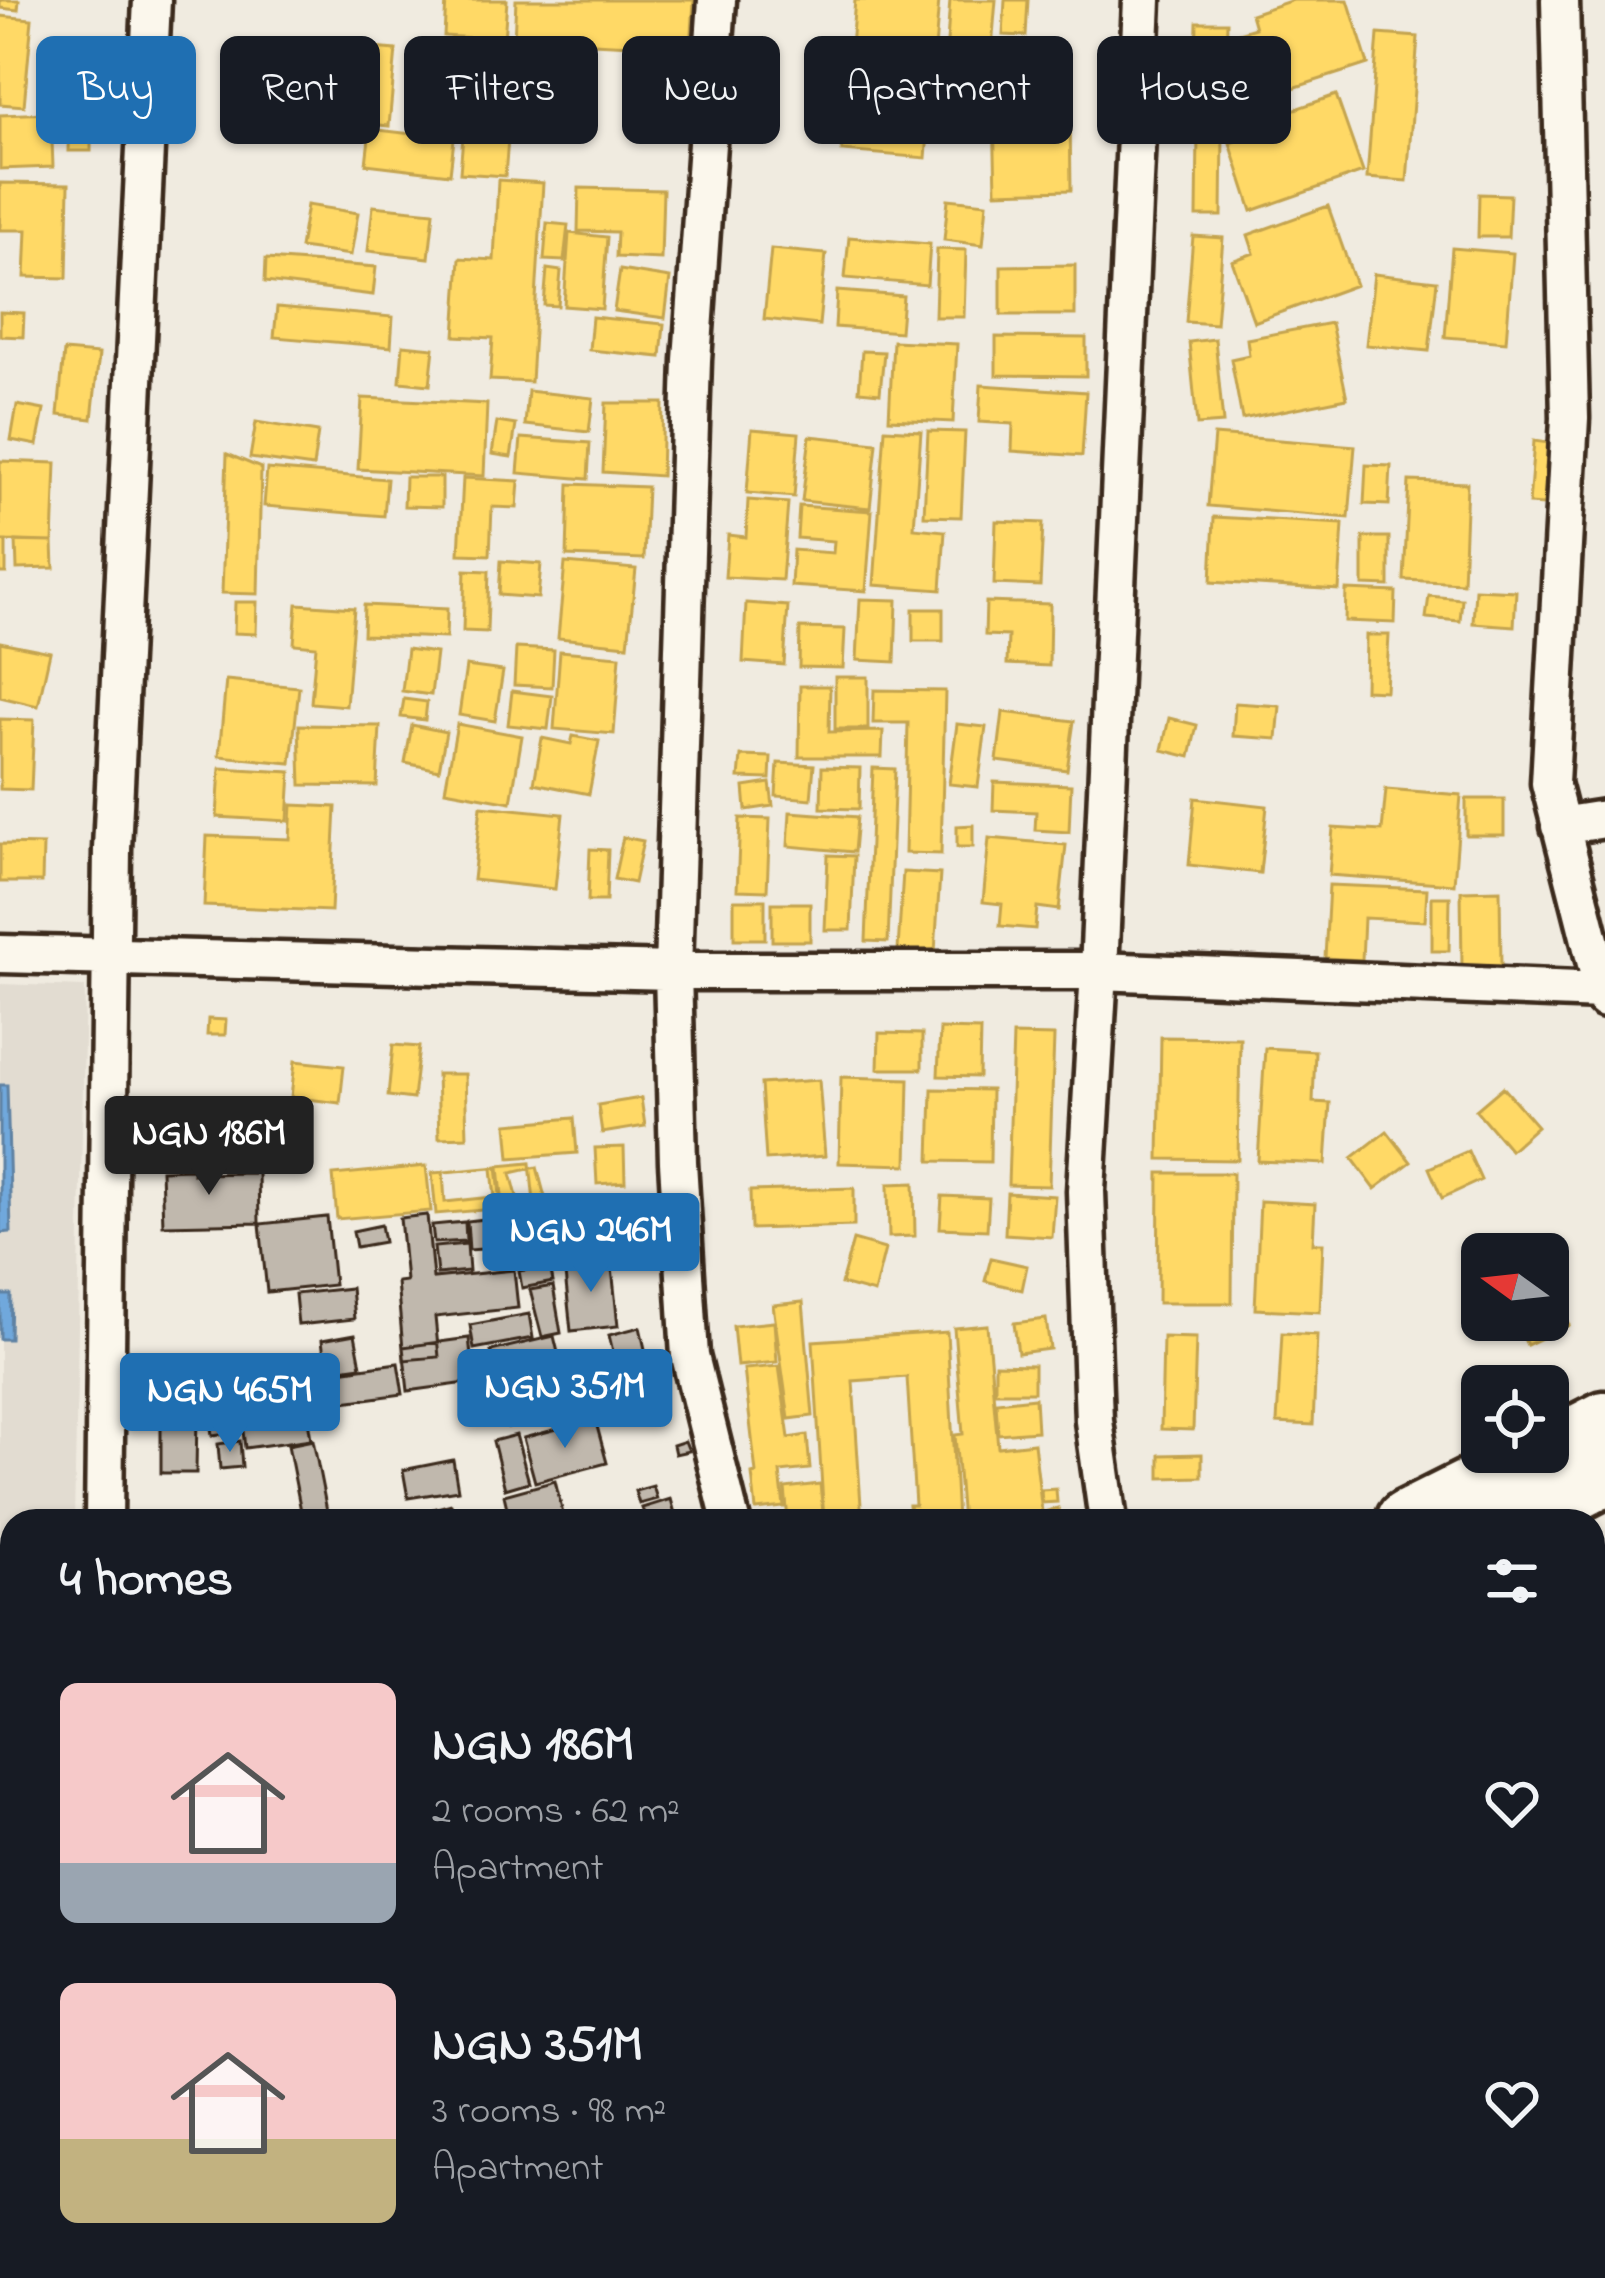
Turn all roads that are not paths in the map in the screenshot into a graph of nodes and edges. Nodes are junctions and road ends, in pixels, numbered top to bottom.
1 (152, 0) edge
2 (717, 0) edge
3 (1142, 0) edge
4 (1560, 0) edge
5 (1605, 819) edge
6 (1560, 826) junction
7 (0, 954) edge
8 (110, 957) junction
9 (673, 971) junction
10 (1099, 971) junction
11 (1603, 995) edge
12 (1605, 1422) edge
13 (1569, 1440) edge
14 (1502, 1473) edge
15 (1605, 1475) edge
16 (104, 1509) edge
17 (728, 1509) edge
18 (1106, 1509) edge
19 (1431, 1509) edge
20 (1540, 1509) edge

1 - 8 street
2 - 9 street
3 - 10 street
4 - 6 street
5 - 6 street
6 - 11 street
7 - 8 street
8 - 9 street
8 - 16 street
9 - 10 street
9 - 17 street
10 - 11 street
10 - 18 street
12 - 13 highway
14 - 19 highway
15 - 20 highway

